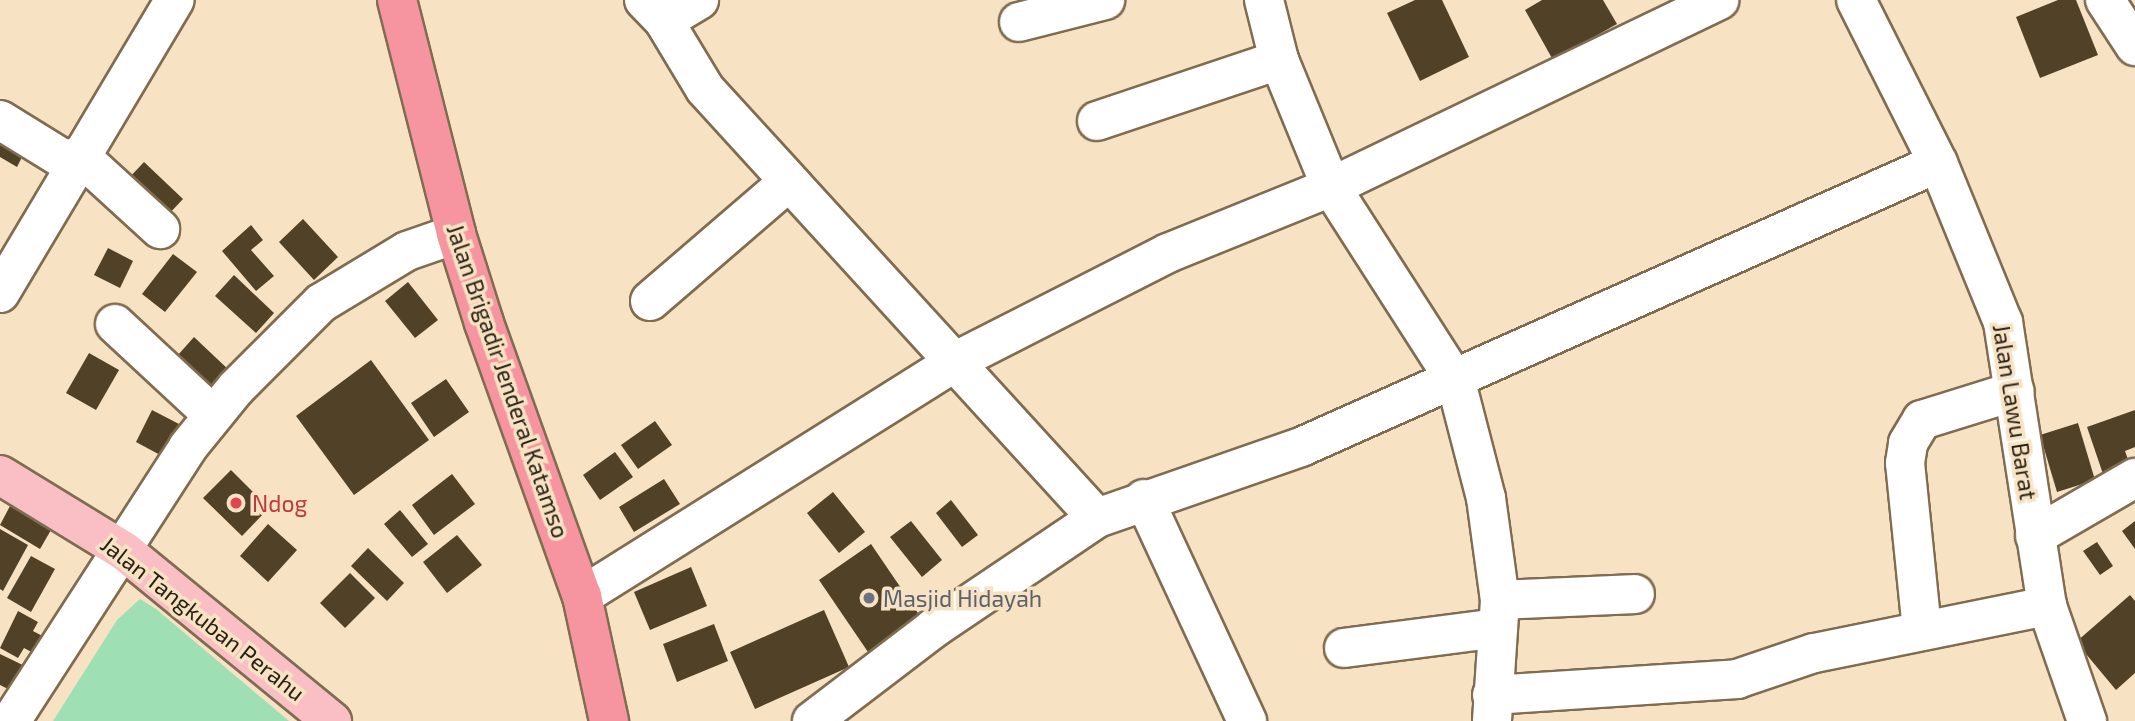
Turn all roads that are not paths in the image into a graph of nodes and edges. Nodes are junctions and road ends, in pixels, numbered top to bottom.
1 (175, 0) edge
2 (699, 0) edge
3 (1105, 0) edge
4 (1264, 0) edge
5 (1720, 0) edge
6 (1856, 0) edge
7 (2105, 0) edge
8 (406, 4) edge
9 (654, 10) edge
10 (1018, 22) dead end
11 (2135, 46) edge
12 (1279, 60) junction
13 (0, 120) edge
14 (1097, 121) dead end
15 (76, 160) junction
16 (1938, 163) junction
17 (787, 183) junction
18 (1331, 187) junction
19 (160, 229) dead end
20 (456, 234) junction
21 (0, 293) edge
22 (650, 301) dead end
23 (115, 324) dead end
24 (956, 361) junction
25 (1456, 382) junction
26 (2015, 391) junction
27 (213, 415) junction
28 (0, 475) edge
29 (2135, 478) edge
30 (1144, 499) junction
31 (1097, 518) junction
32 (2035, 536) junction
33 (124, 551) junction
34 (1635, 594) dead end
35 (582, 596) junction
36 (2047, 606) junction
37 (1499, 614) junction
38 (1922, 630) junction
39 (1343, 648) dead end
40 (1492, 708) edge
41 (11, 721) edge
42 (332, 721) edge
43 (609, 721) edge
44 (812, 721) edge
45 (1247, 721) edge
46 (2087, 721) edge

1 - 15 street
2 - 9 street
3 - 10 street
4 - 12 street
5 - 18 street
6 - 16 street, Jalan Lawu Barat
7 - 11 street
8 - 20 highway, Jalan Brigadir Jenderal Katamso
9 - 17 street
12 - 14 street
12 - 18 street
13 - 15 street
15 - 19 street
15 - 21 street
16 - 25 street
16 - 26 street, Jalan Lawu Barat
17 - 22 street
17 - 24 street
18 - 24 street
18 - 25 street
20 - 27 street
20 - 35 highway, Jalan Brigadir Jenderal Katamso
23 - 27 street
24 - 31 street
24 - 35 street
25 - 30 street
25 - 37 street
26 - 32 street, Jalan Lawu Barat
26 - 38 street
27 - 33 street
28 - 33 main road, Jalan Tangkuban Perahu
29 - 32 street
30 - 31 street
30 - 45 street
31 - 44 street
32 - 36 street, Jalan Lawu Barat
33 - 41 street
33 - 42 main road, Jalan Tangkuban Perahu
34 - 37 street
35 - 43 highway, Jalan Brigadir Jenderal Katamso
36 - 38 street
36 - 46 street, Jalan Lawu Barat
37 - 39 street
37 - 40 street
38 - 40 street

